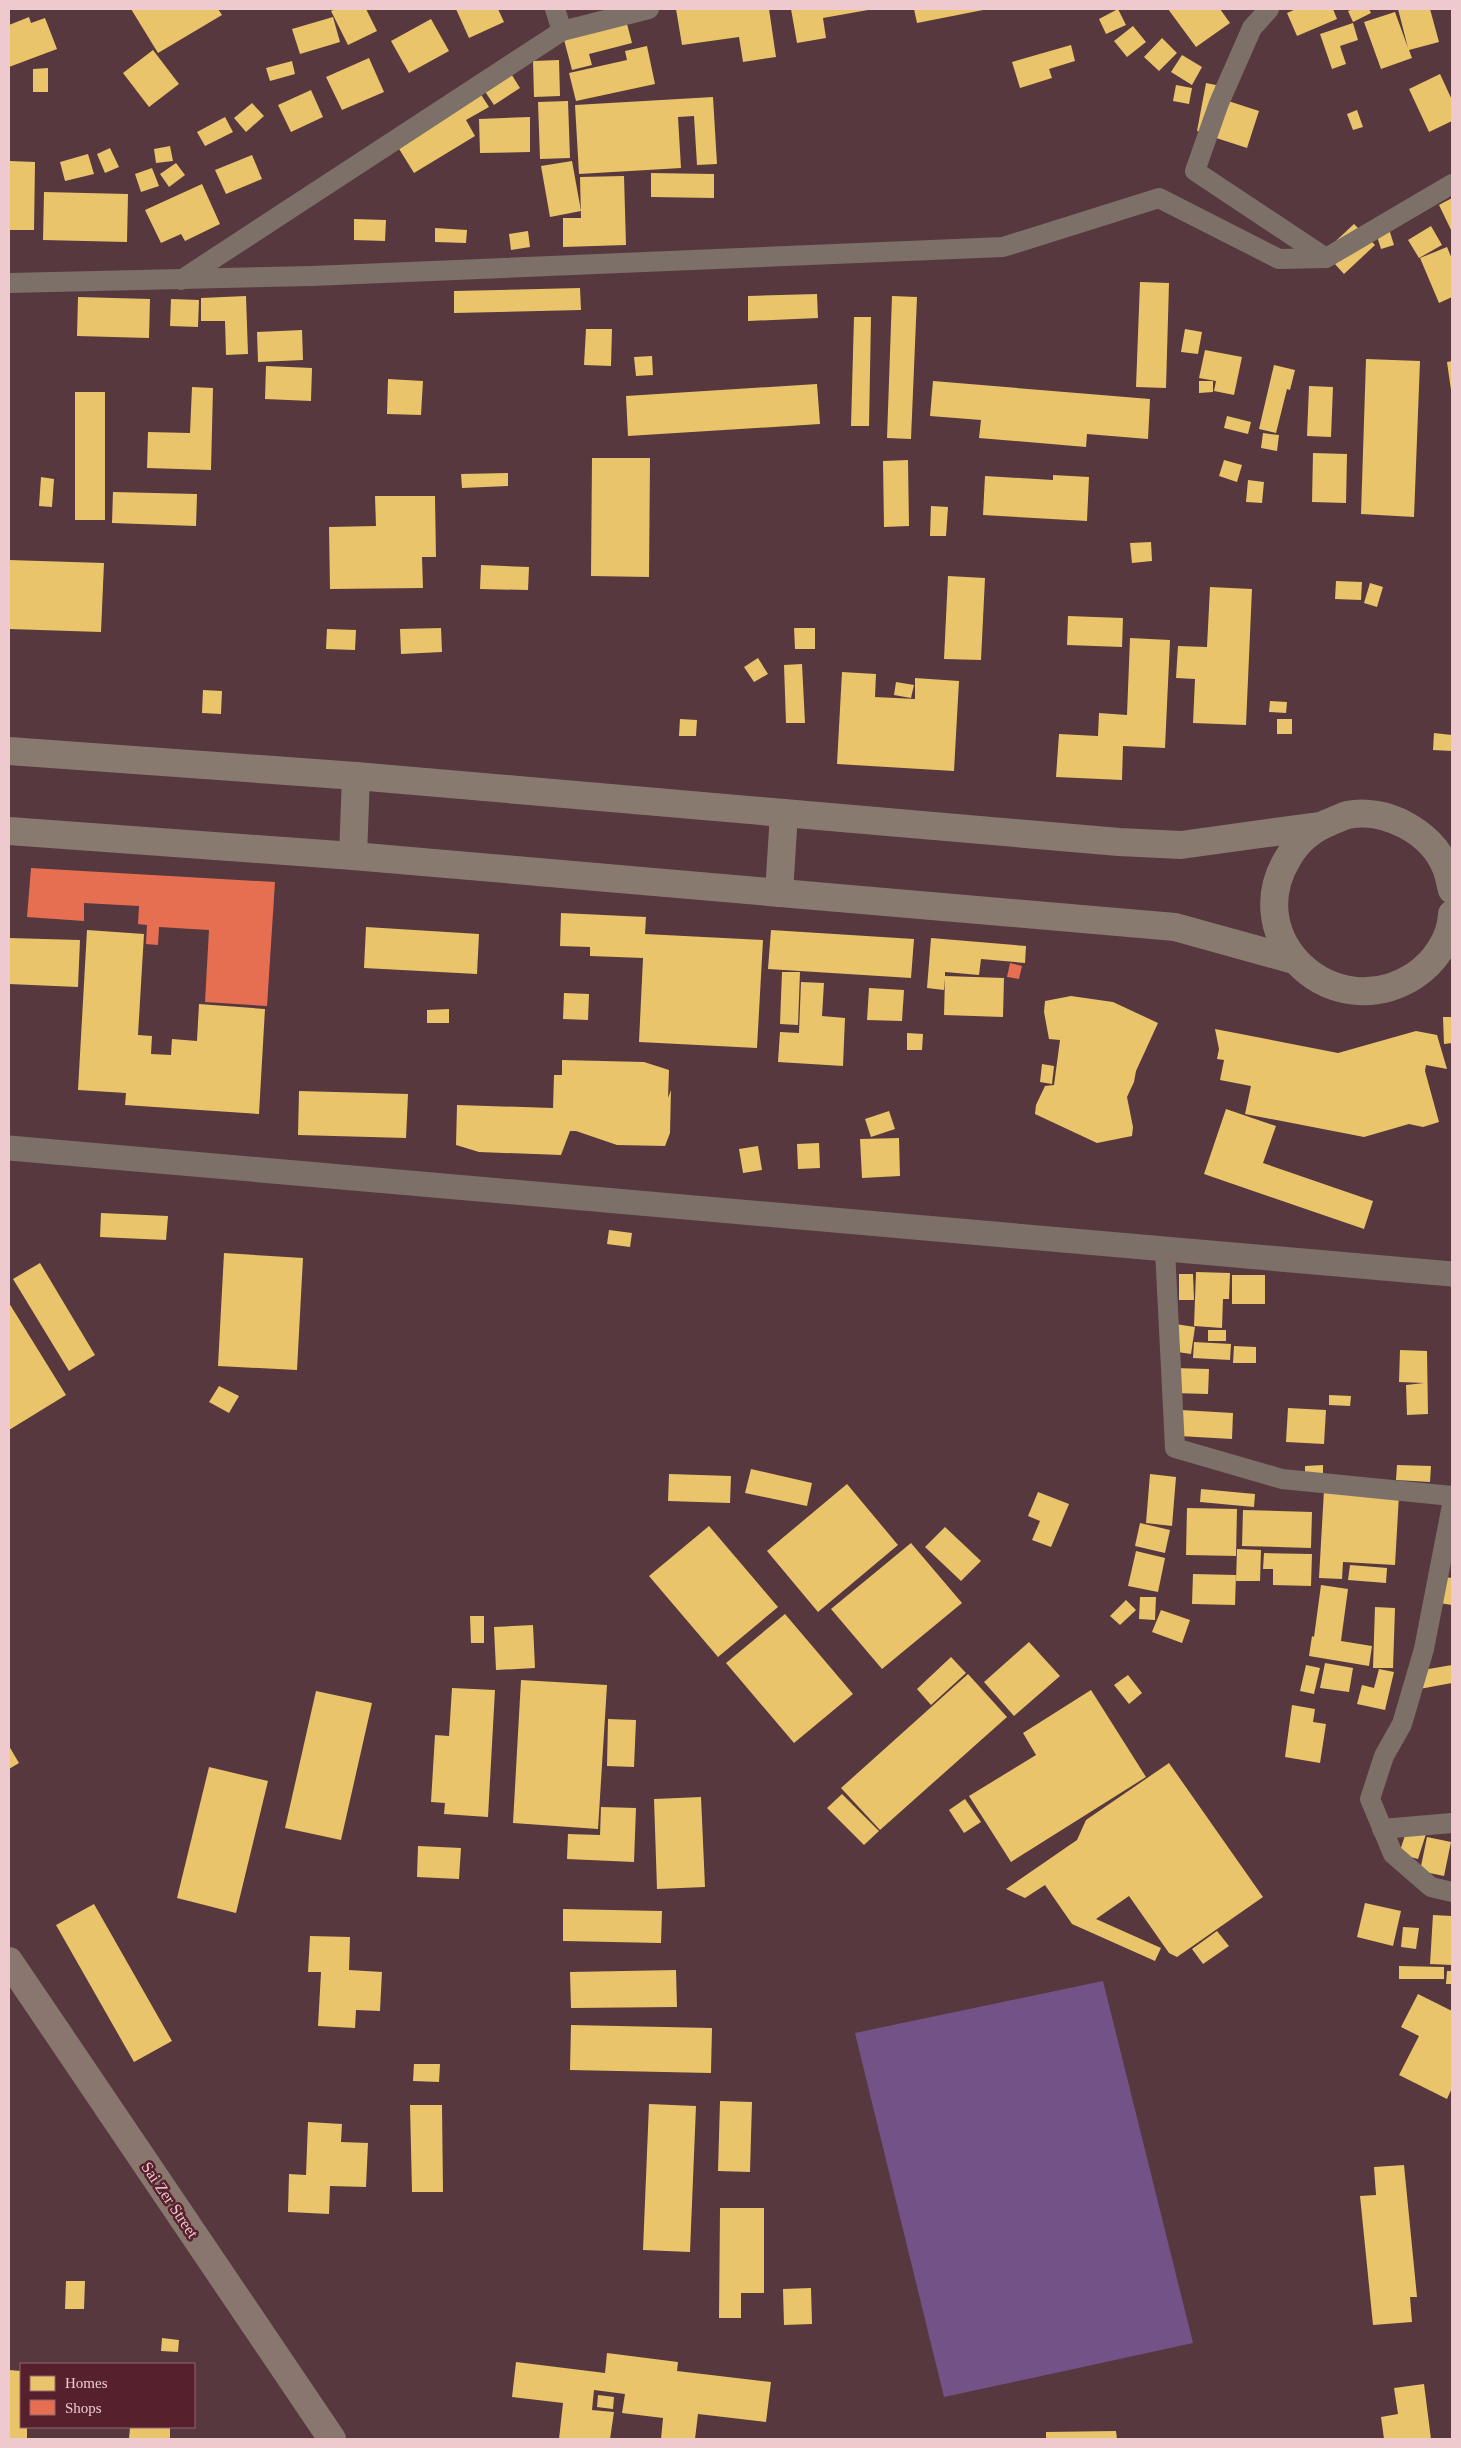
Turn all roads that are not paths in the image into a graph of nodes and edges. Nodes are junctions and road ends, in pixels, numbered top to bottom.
1 (555, 9) edge
2 (649, 9) edge
3 (1269, 9) edge
4 (562, 31) junction
5 (1452, 184) edge
6 (1326, 258) junction
7 (181, 280) junction
8 (9, 283) edge
9 (9, 756) edge
10 (356, 776) junction
11 (784, 813) junction
12 (1319, 826) junction
13 (9, 831) edge
14 (1441, 846) edge
15 (353, 856) junction
16 (1452, 890) edge
17 (779, 893) junction
18 (1452, 914) edge
19 (1294, 960) junction
20 (1452, 967) edge
21 (1424, 970) junction
22 (9, 1148) edge
23 (1165, 1250) junction
24 (1452, 1274) edge
25 (1452, 1496) edge
26 (1452, 1505) edge
27 (1452, 1823) edge
28 (1382, 1829) junction
29 (1452, 1892) edge
30 (9, 1961) edge
31 (325, 2435) edge

1 - 4 street
2 - 4 street
3 - 6 street
4 - 7 street
5 - 6 street
6 - 7 street
7 - 8 street
9 - 10 main road
10 - 11 main road
10 - 15 main road
11 - 12 main road
11 - 17 main road
12 - 14 main road
12 - 19 main road
13 - 15 main road
14 - 16 main road
15 - 17 main road
17 - 19 main road
18 - 21 main road
19 - 21 main road
20 - 21 main road
22 - 23 street
23 - 24 street
23 - 25 street
26 - 28 street
27 - 28 street
28 - 29 street
30 - 31 highway, Sai Zer Street

